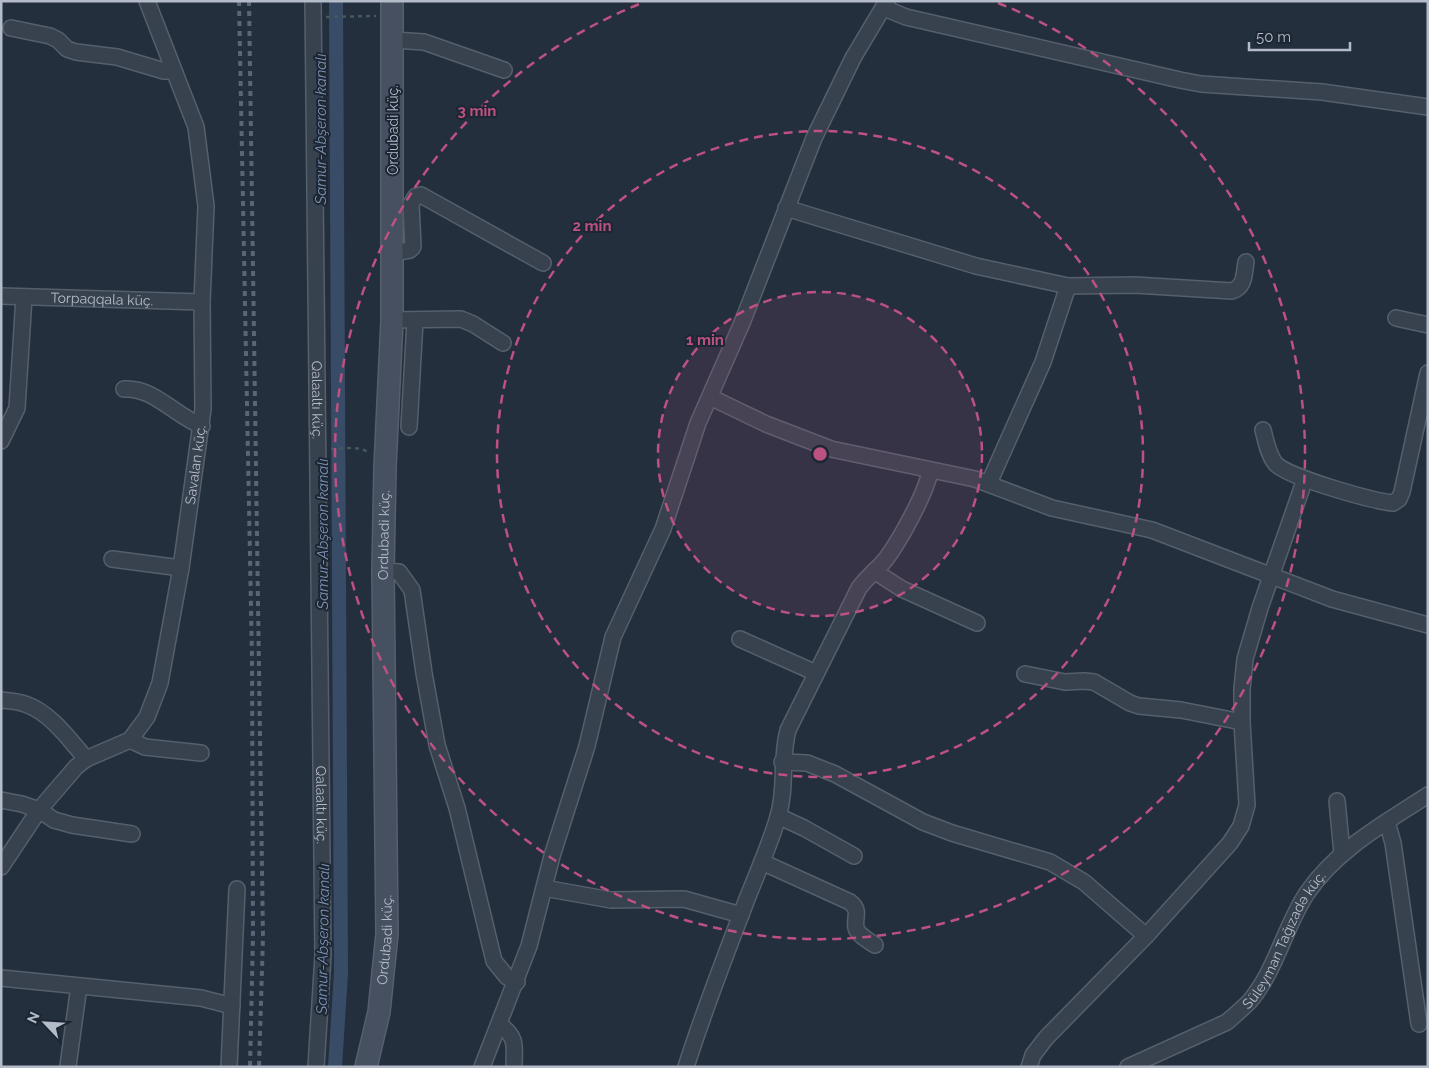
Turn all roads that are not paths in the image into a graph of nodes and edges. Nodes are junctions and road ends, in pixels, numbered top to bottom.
1 (148, 1) edge
2 (313, 1) edge
3 (392, 1) edge
4 (885, 5) edge
5 (11, 28) dead end
6 (393, 40) junction
7 (504, 70) dead end
8 (174, 72) junction
9 (1428, 107) edge
10 (786, 208) junction
11 (392, 253) junction
12 (1246, 262) dead end
13 (543, 264) dead end
14 (1068, 286) junction
15 (1, 296) edge
16 (24, 297) junction
17 (202, 302) junction
18 (1396, 318) dead end
19 (392, 320) junction
20 (415, 321) junction
21 (1428, 325) edge
22 (503, 343) dead end
23 (1428, 372) edge
24 (124, 389) dead end
25 (710, 397) junction
26 (202, 426) junction
27 (410, 427) dead end
28 (1263, 430) dead end
29 (1, 441) edge
30 (930, 472) junction
31 (1305, 479) junction
32 (989, 483) junction
33 (112, 559) dead end
34 (181, 568) junction
35 (383, 571) junction
36 (874, 571) junction
37 (1271, 576) junction
38 (977, 623) dead end
39 (1428, 625) edge
40 (740, 639) dead end
41 (816, 673) junction
42 (1025, 674) dead end
43 (1, 700) edge
44 (1242, 722) junction
45 (130, 740) junction
46 (201, 753) dead end
47 (86, 759) junction
48 (782, 762) junction
49 (1428, 795) edge
50 (1, 800) edge
51 (1338, 800) dead end
52 (39, 810) junction
53 (778, 816) junction
54 (1387, 822) junction
55 (132, 834) dead end
56 (1342, 853) junction
57 (854, 856) dead end
58 (762, 862) junction
59 (1, 867) edge
60 (544, 888) junction
61 (236, 889) dead end
62 (742, 915) junction
63 (1146, 936) junction
64 (875, 945) dead end
65 (1, 978) edge
66 (517, 982) junction
67 (79, 986) junction
68 (232, 1006) junction
69 (1419, 1024) dead end
70 (500, 1025) junction
71 (68, 1066) edge
72 (229, 1067) edge
73 (316, 1067) edge
74 (366, 1067) edge
75 (482, 1067) edge
76 (514, 1067) edge
77 (686, 1067) edge
78 (1029, 1067) edge
79 (1128, 1067) edge

1 - 8 street, Savalan küç.
2 - 73 street, Qalaaltı küç.
3 - 6 street, Ordubadi küç.
4 - 9 street
4 - 10 street
5 - 8 street
6 - 7 street
6 - 11 street, Ordubadi küç.
8 - 17 street, Savalan küç.
10 - 14 street
10 - 25 street
11 - 13 street
11 - 19 street, Ordubadi küç.
12 - 14 street
14 - 32 street
15 - 16 street, Torpaqqala küç.
16 - 17 street, Torpaqqala küç.
16 - 29 street
17 - 26 street, Savalan küç.
18 - 21 street
19 - 20 street
19 - 35 street, Ordubadi küç.
20 - 22 street
20 - 27 street
23 - 31 street
24 - 26 street
25 - 30 street
25 - 60 street
26 - 34 street, Savalan küç.
28 - 31 street
30 - 32 street
30 - 36 street
31 - 37 street
32 - 37 street
33 - 34 street
34 - 45 street, Savalan küç.
35 - 66 street
35 - 74 street, Ordubadi küç.
36 - 38 street
36 - 41 street
37 - 39 street
37 - 44 street
40 - 41 street
41 - 48 street
42 - 44 street
43 - 47 street
44 - 63 street
45 - 46 street
45 - 47 street
47 - 52 street
48 - 53 street
48 - 63 street
49 - 54 street, Süleyman Tağızadə küç.
50 - 52 street
51 - 56 street
52 - 55 street
52 - 59 street
53 - 57 street
53 - 58 street
54 - 56 street, Süleyman Tağızadə küç.
54 - 69 street
56 - 79 street, Süleyman Tağızadə küç.
58 - 62 street
58 - 64 street
60 - 62 street
60 - 66 street
61 - 68 street
62 - 77 street
63 - 78 street
65 - 67 street
66 - 70 street
67 - 68 street
67 - 71 street
68 - 72 street
70 - 75 street
70 - 76 street

